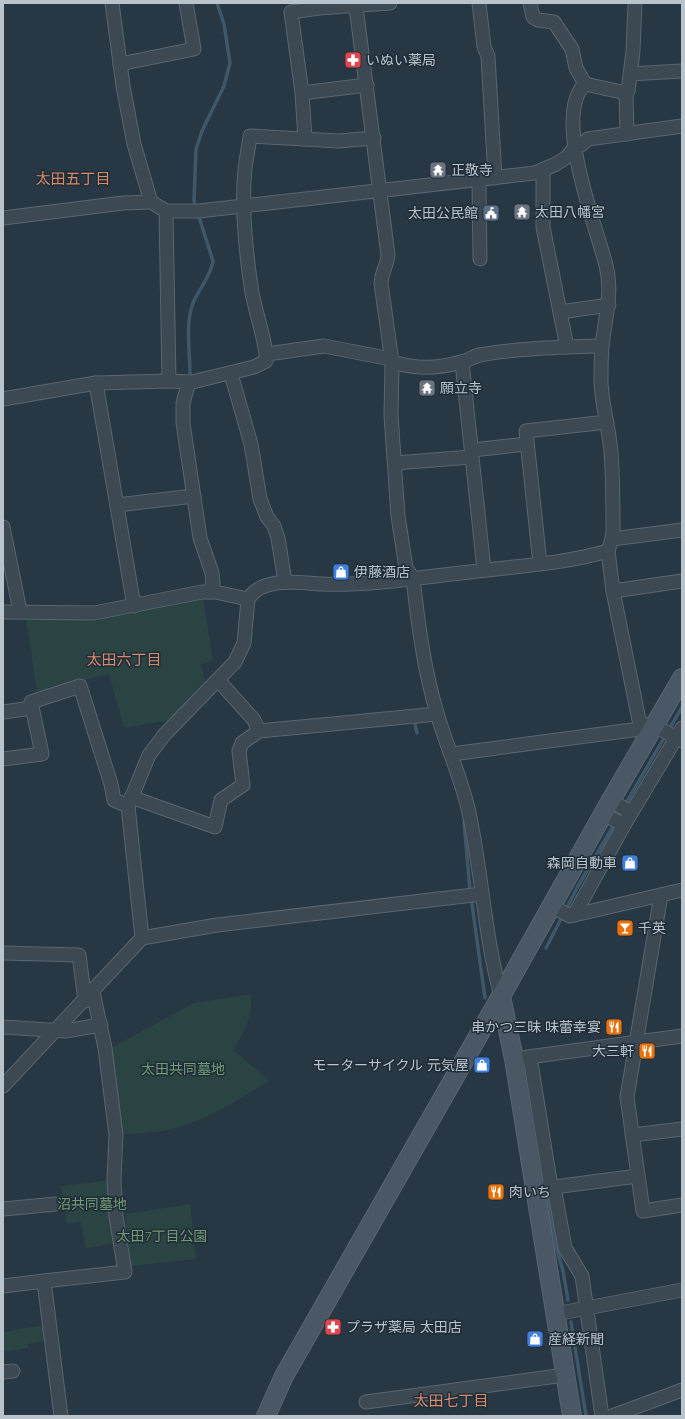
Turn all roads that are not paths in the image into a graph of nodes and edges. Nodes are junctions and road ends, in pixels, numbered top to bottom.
1 (112, 3) edge
2 (186, 3) edge
3 (390, 3) edge
4 (479, 3) edge
5 (530, 3) edge
6 (635, 3) edge
7 (371, 4) edge
8 (336, 5) edge
9 (356, 6) junction
10 (120, 64) junction
11 (682, 71) edge
12 (630, 74) junction
13 (586, 84) junction
14 (367, 85) junction
15 (302, 93) junction
16 (626, 93) junction
17 (682, 126) edge
18 (627, 134) junction
19 (374, 138) junction
20 (305, 140) junction
21 (575, 147) junction
22 (543, 170) junction
23 (495, 178) junction
24 (479, 180) junction
25 (380, 190) junction
26 (151, 202) junction
27 (245, 207) junction
28 (166, 211) junction
29 (3, 218) edge
30 (480, 260) dead end
31 (609, 305) junction
32 (560, 312) junction
33 (602, 346) junction
34 (567, 347) junction
35 (267, 354) junction
36 (392, 360) junction
37 (462, 362) junction
38 (231, 374) junction
39 (169, 381) junction
40 (189, 382) junction
41 (96, 383) junction
42 (3, 399) edge
43 (607, 422) junction
44 (527, 444) junction
45 (471, 454) junction
46 (395, 463) junction
47 (194, 496) junction
48 (117, 505) junction
49 (3, 527) edge
50 (682, 530) edge
51 (610, 545) junction
52 (540, 564) junction
53 (484, 570) junction
54 (413, 578) junction
55 (682, 581) edge
56 (285, 582) junction
57 (613, 591) junction
58 (209, 592) junction
59 (248, 599) junction
60 (134, 606) junction
61 (3, 612) edge
62 (20, 612) junction
63 (682, 678) edge
64 (218, 680) junction
65 (678, 698) edge
66 (32, 708) junction
67 (3, 712) edge
68 (437, 714) junction
69 (654, 729) junction
70 (259, 731) junction
71 (680, 735) edge
72 (452, 754) junction
73 (3, 759) edge
74 (129, 802) junction
75 (614, 813) junction
76 (682, 890) edge
77 (475, 895) junction
78 (661, 895) junction
79 (564, 911) junction
80 (142, 938) junction
81 (3, 953) edge
82 (89, 996) junction
83 (501, 996) junction
84 (101, 1026) junction
85 (3, 1027) edge
86 (56, 1030) junction
87 (682, 1036) edge
88 (635, 1042) junction
89 (522, 1058) junction
90 (3, 1086) edge
91 (682, 1129) edge
92 (632, 1135) junction
93 (638, 1176) junction
94 (547, 1188) junction
95 (56, 1204) dead end
96 (682, 1205) edge
97 (3, 1209) edge
98 (44, 1281) junction
99 (3, 1286) edge
100 (682, 1290) edge
101 (587, 1308) junction
102 (555, 1314) junction
103 (565, 1375) junction
104 (682, 1390) edge
105 (366, 1402) dead end
106 (61, 1416) edge
107 (266, 1416) edge
108 (572, 1416) edge
109 (602, 1416) edge
110 (612, 1416) edge

1 - 10 street
2 - 10 street
3 - 7 street
4 - 23 street
5 - 13 street
6 - 12 street
7 - 9 street
8 - 9 street
8 - 15 street
9 - 14 street
10 - 26 street
11 - 12 street
12 - 16 street
13 - 16 street
13 - 21 street
14 - 15 street
14 - 19 street
15 - 20 street
16 - 18 street
17 - 18 street
18 - 21 street
19 - 20 street
19 - 25 street
20 - 27 street
21 - 22 street
21 - 31 street
22 - 23 street
22 - 32 street
23 - 24 street
24 - 25 street
24 - 30 street
25 - 27 street
25 - 36 street
26 - 28 street
26 - 29 street
27 - 28 street
27 - 35 street
28 - 39 street
31 - 32 street
31 - 33 street
32 - 34 street
33 - 34 street
33 - 43 street
34 - 37 street
35 - 36 street
35 - 38 street
36 - 37 street
36 - 46 street
37 - 45 street
38 - 40 street
38 - 56 street
39 - 40 street
39 - 41 street
40 - 47 street
41 - 42 street
41 - 48 street
43 - 44 street
43 - 51 street
44 - 45 street
44 - 52 street
45 - 46 street
45 - 53 street
46 - 54 street
47 - 48 street
47 - 58 street
48 - 60 street
49 - 62 street
50 - 51 street
51 - 52 street
51 - 57 street
52 - 53 street
53 - 54 street
54 - 56 street
54 - 68 street
55 - 57 street
56 - 59 street
57 - 69 street
58 - 59 street
58 - 60 street
59 - 64 street
60 - 62 street
61 - 62 street
63 - 65 street
64 - 70 street
64 - 74 street
65 - 69 street
66 - 67 street
66 - 73 street
66 - 74 street
68 - 70 street
68 - 72 street
69 - 71 street
69 - 72 street
69 - 75 street
70 - 74 street
71 - 75 street
72 - 77 street
74 - 80 street
75 - 79 street
75 - 79 street
76 - 78 street
77 - 80 street
77 - 83 street
78 - 79 street
78 - 88 street
79 - 83 street
80 - 82 street
81 - 82 street
82 - 84 street
82 - 86 street
83 - 89 street
83 - 107 street
84 - 86 street
84 - 98 street
85 - 86 street
86 - 90 street
87 - 88 street
88 - 89 street
88 - 92 street
89 - 94 street
91 - 92 street
92 - 93 street
93 - 94 street
93 - 96 street
94 - 101 street
94 - 102 street
95 - 97 street
98 - 99 street
98 - 106 street
100 - 101 street
101 - 102 street
101 - 109 street
102 - 103 street
103 - 105 street
103 - 108 street
104 - 110 street

